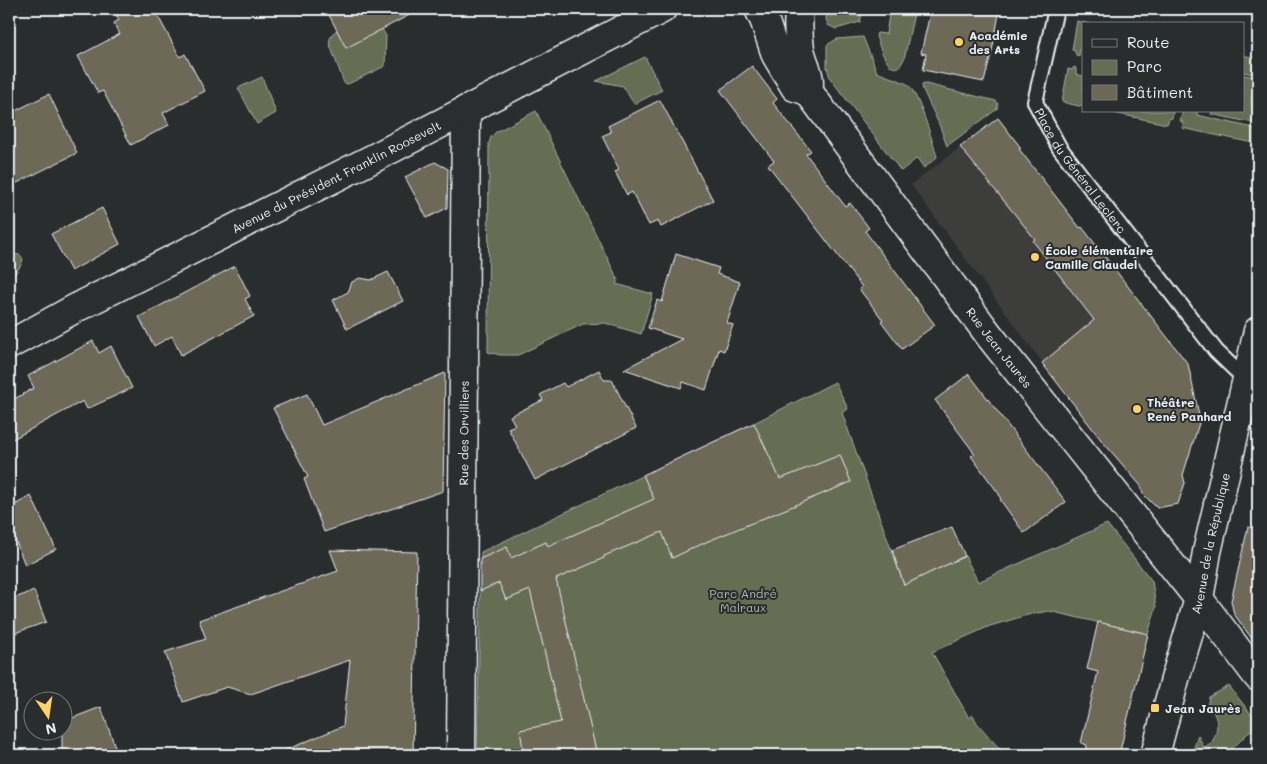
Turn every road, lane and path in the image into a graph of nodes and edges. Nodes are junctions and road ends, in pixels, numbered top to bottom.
1 (662, 9) edge
2 (759, 9) edge
3 (799, 9) edge
4 (1056, 9) edge
5 (808, 91) junction
6 (466, 110) junction
7 (1258, 331) edge
8 (9, 345) edge
9 (1246, 380) junction
10 (1199, 599) junction
11 (1258, 677) edge
12 (461, 755) edge
13 (1156, 755) edge

1 - 6 street, Avenue du Président Franklin Roosevelt
2 - 5 street, Rue Jean Jaurès
3 - 5 street
4 - 9 lane, Place du Général Leclerc
5 - 10 street, Rue Jean Jaurès
6 - 8 street, Avenue du Président Franklin Roosevelt
6 - 12 street, Rue des Orvilliers
7 - 9 street, Avenue de la République
9 - 10 street, Avenue de la République
10 - 11 street, Rue Jean Jaurès
10 - 13 street, Avenue de la République

